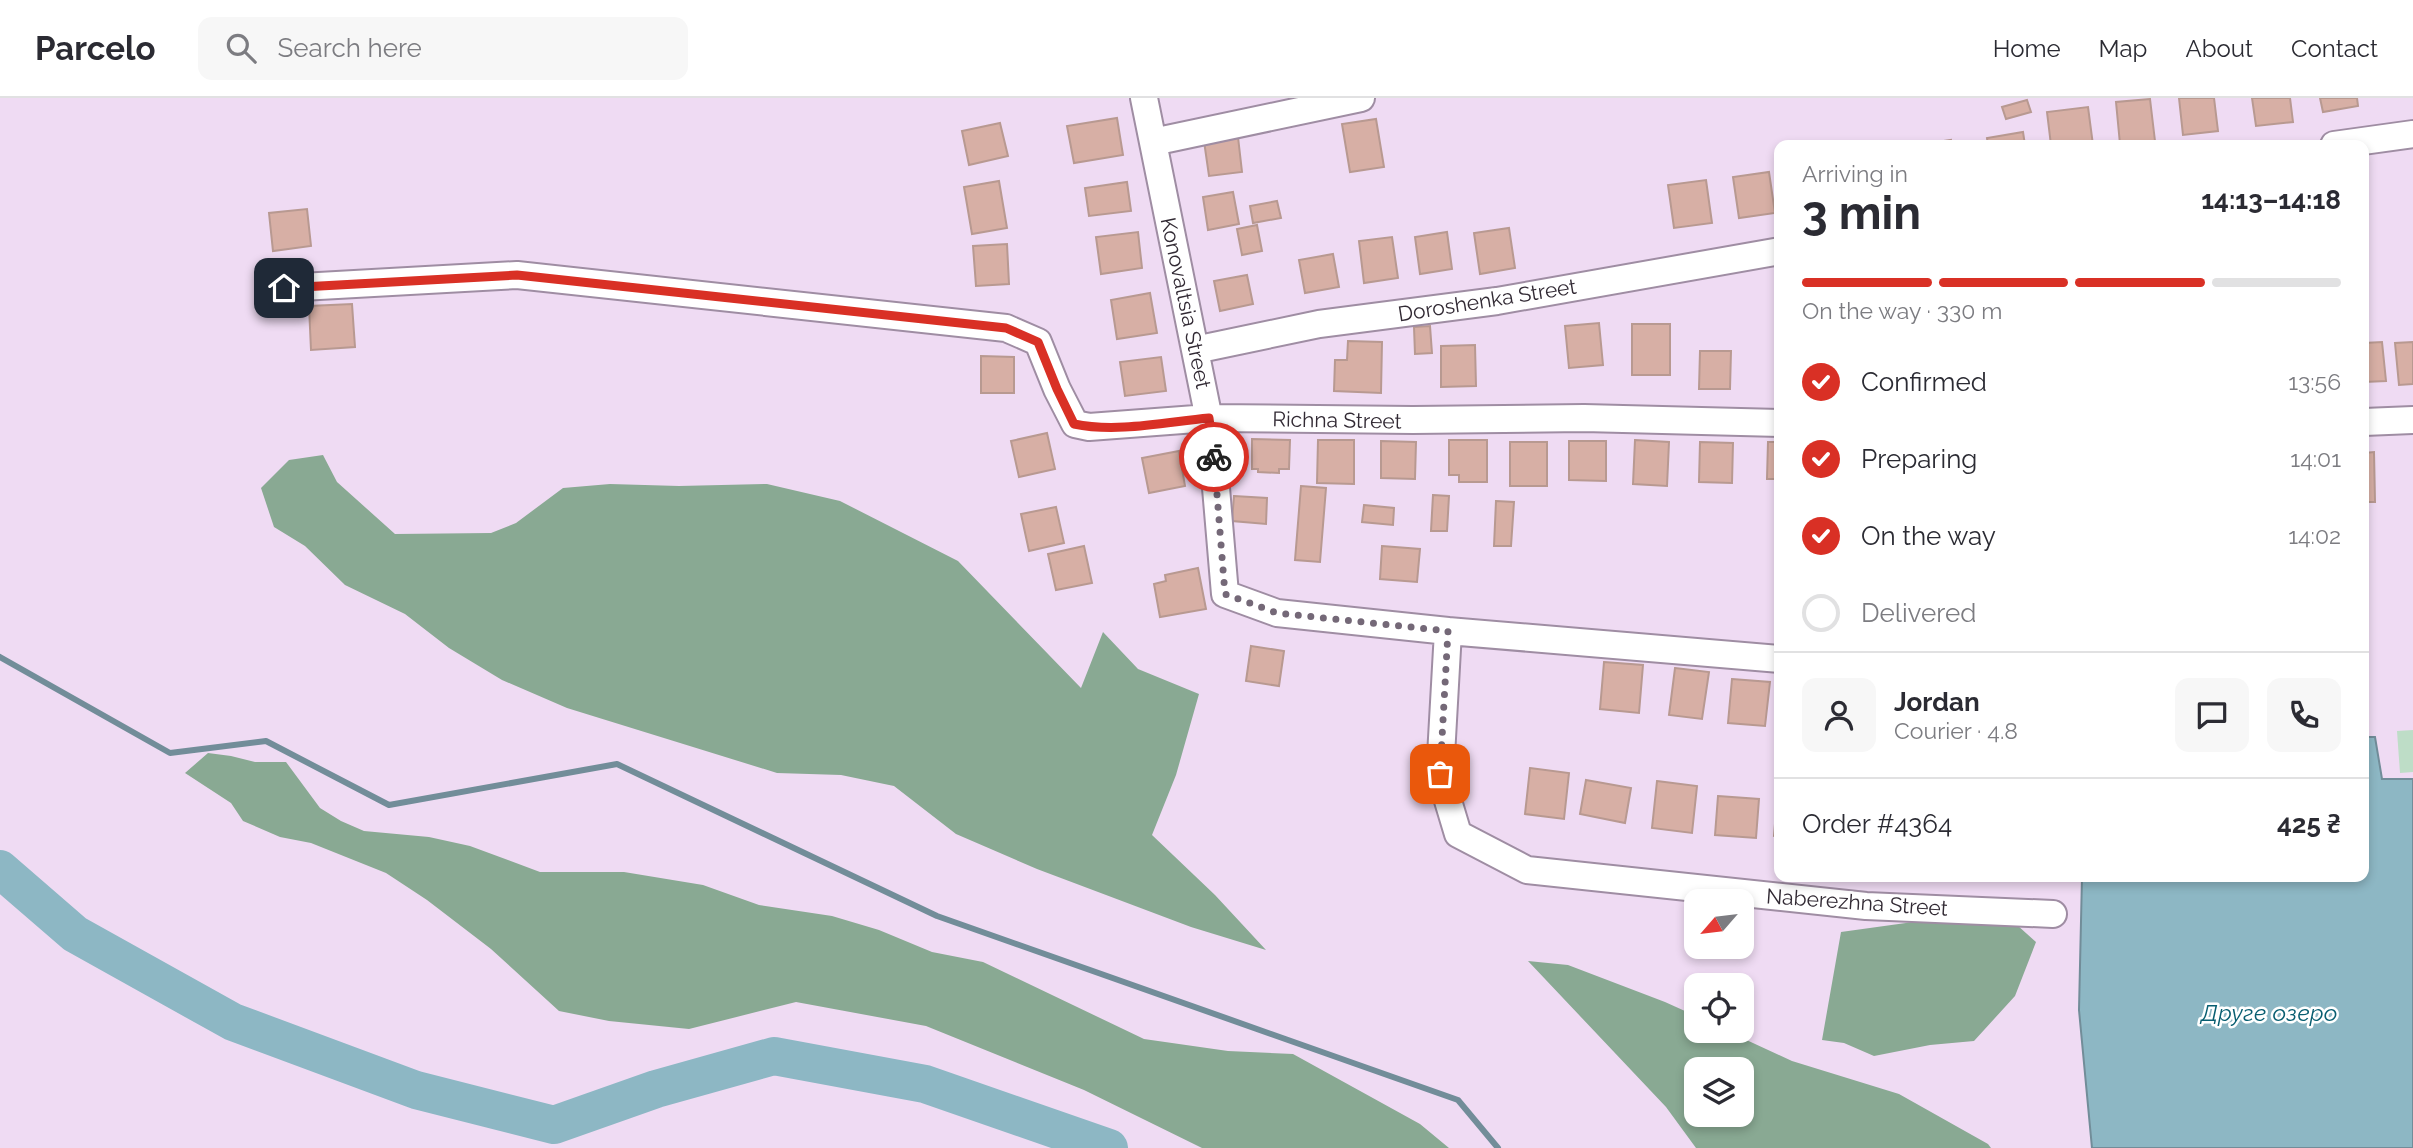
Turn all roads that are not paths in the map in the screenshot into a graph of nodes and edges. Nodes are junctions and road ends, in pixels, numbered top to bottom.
1 (1144, 98) edge
2 (1361, 98) edge
3 (2413, 134) edge
4 (2369, 140) edge
5 (1153, 142) junction
6 (1774, 252) edge
7 (284, 288) dead end
8 (1195, 350) junction
9 (1209, 418) junction
10 (2413, 420) edge
11 (2369, 422) edge
12 (1774, 423) edge
13 (1448, 631) junction
14 (1774, 658) edge
15 (2053, 914) dead end

1 - 5 street, Konovaltsia Street
2 - 5 street
3 - 4 street
5 - 8 street, Konovaltsia Street
6 - 8 street, Doroshenka Street
7 - 9 street, Richna Street
8 - 9 street, Konovaltsia Street
9 - 12 street, Richna Street
9 - 13 street, Konovaltsia Street
10 - 11 street
13 - 14 street
13 - 15 street, Naberezhna Street

